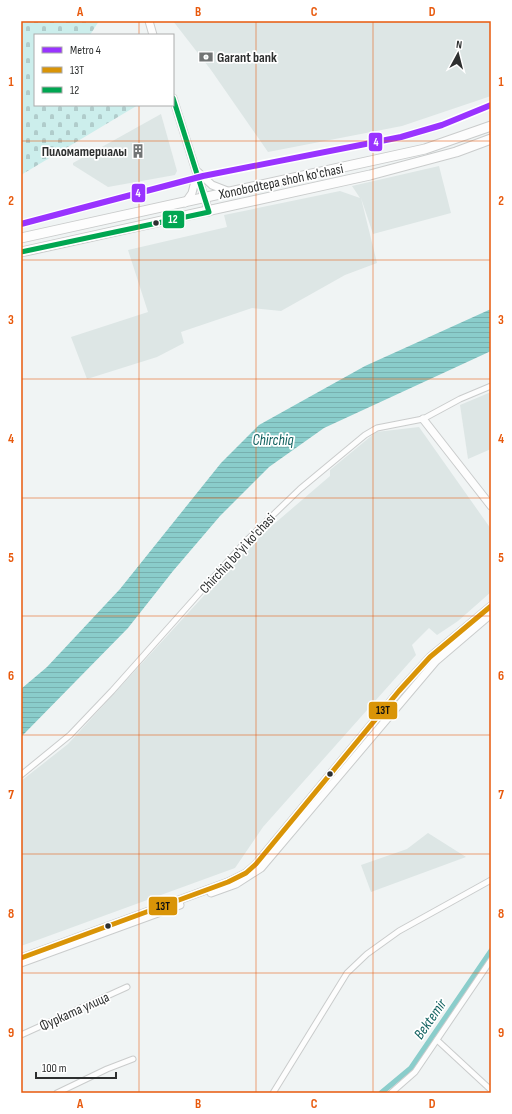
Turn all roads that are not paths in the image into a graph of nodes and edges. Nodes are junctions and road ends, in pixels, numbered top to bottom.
1 (149, 21) edge
2 (153, 34) edge
3 (174, 101) edge
4 (491, 126) edge
5 (491, 140) edge
6 (197, 170) junction
7 (231, 192) junction
8 (205, 198) junction
9 (185, 202) junction
10 (209, 212) junction
11 (21, 238) edge
12 (21, 252) edge
13 (491, 386) edge
14 (423, 419) junction
15 (491, 506) edge
16 (491, 606) edge
17 (491, 614) edge
18 (402, 693) junction
19 (21, 775) edge
20 (491, 880) edge
21 (21, 958) edge
22 (491, 960) edge
23 (21, 963) edge
24 (127, 987) dead end
25 (21, 1035) edge
26 (437, 1040) junction
27 (133, 1060) dead end
28 (491, 1090) edge
29 (57, 1093) edge
30 (273, 1093) edge
31 (390, 1093) edge

1 - 2 main road
3 - 6 main road
4 - 7 highway, Xonobodtepa shoh ko'chasi
5 - 10 highway, Xonobodtepa shoh ko'chasi
6 - 7 main road
6 - 8 main road
6 - 9 main road
7 - 8 highway, Xonobodtepa shoh ko'chasi
8 - 9 highway, Xonobodtepa shoh ko'chasi
8 - 10 main road
9 - 11 highway, Xonobodtepa shoh ko'chasi
10 - 12 highway, Xonobodtepa shoh ko'chasi
13 - 14 street, Chirchiq bo'yi ko'chasi
14 - 15 main road
14 - 19 street, Chirchiq bo'yi ko'chasi
16 - 18 main road
17 - 18 main road
18 - 21 main road
18 - 23 main road
20 - 30 street
22 - 26 street
24 - 25 street, Фурката улица
26 - 28 street
26 - 31 street
27 - 29 street

